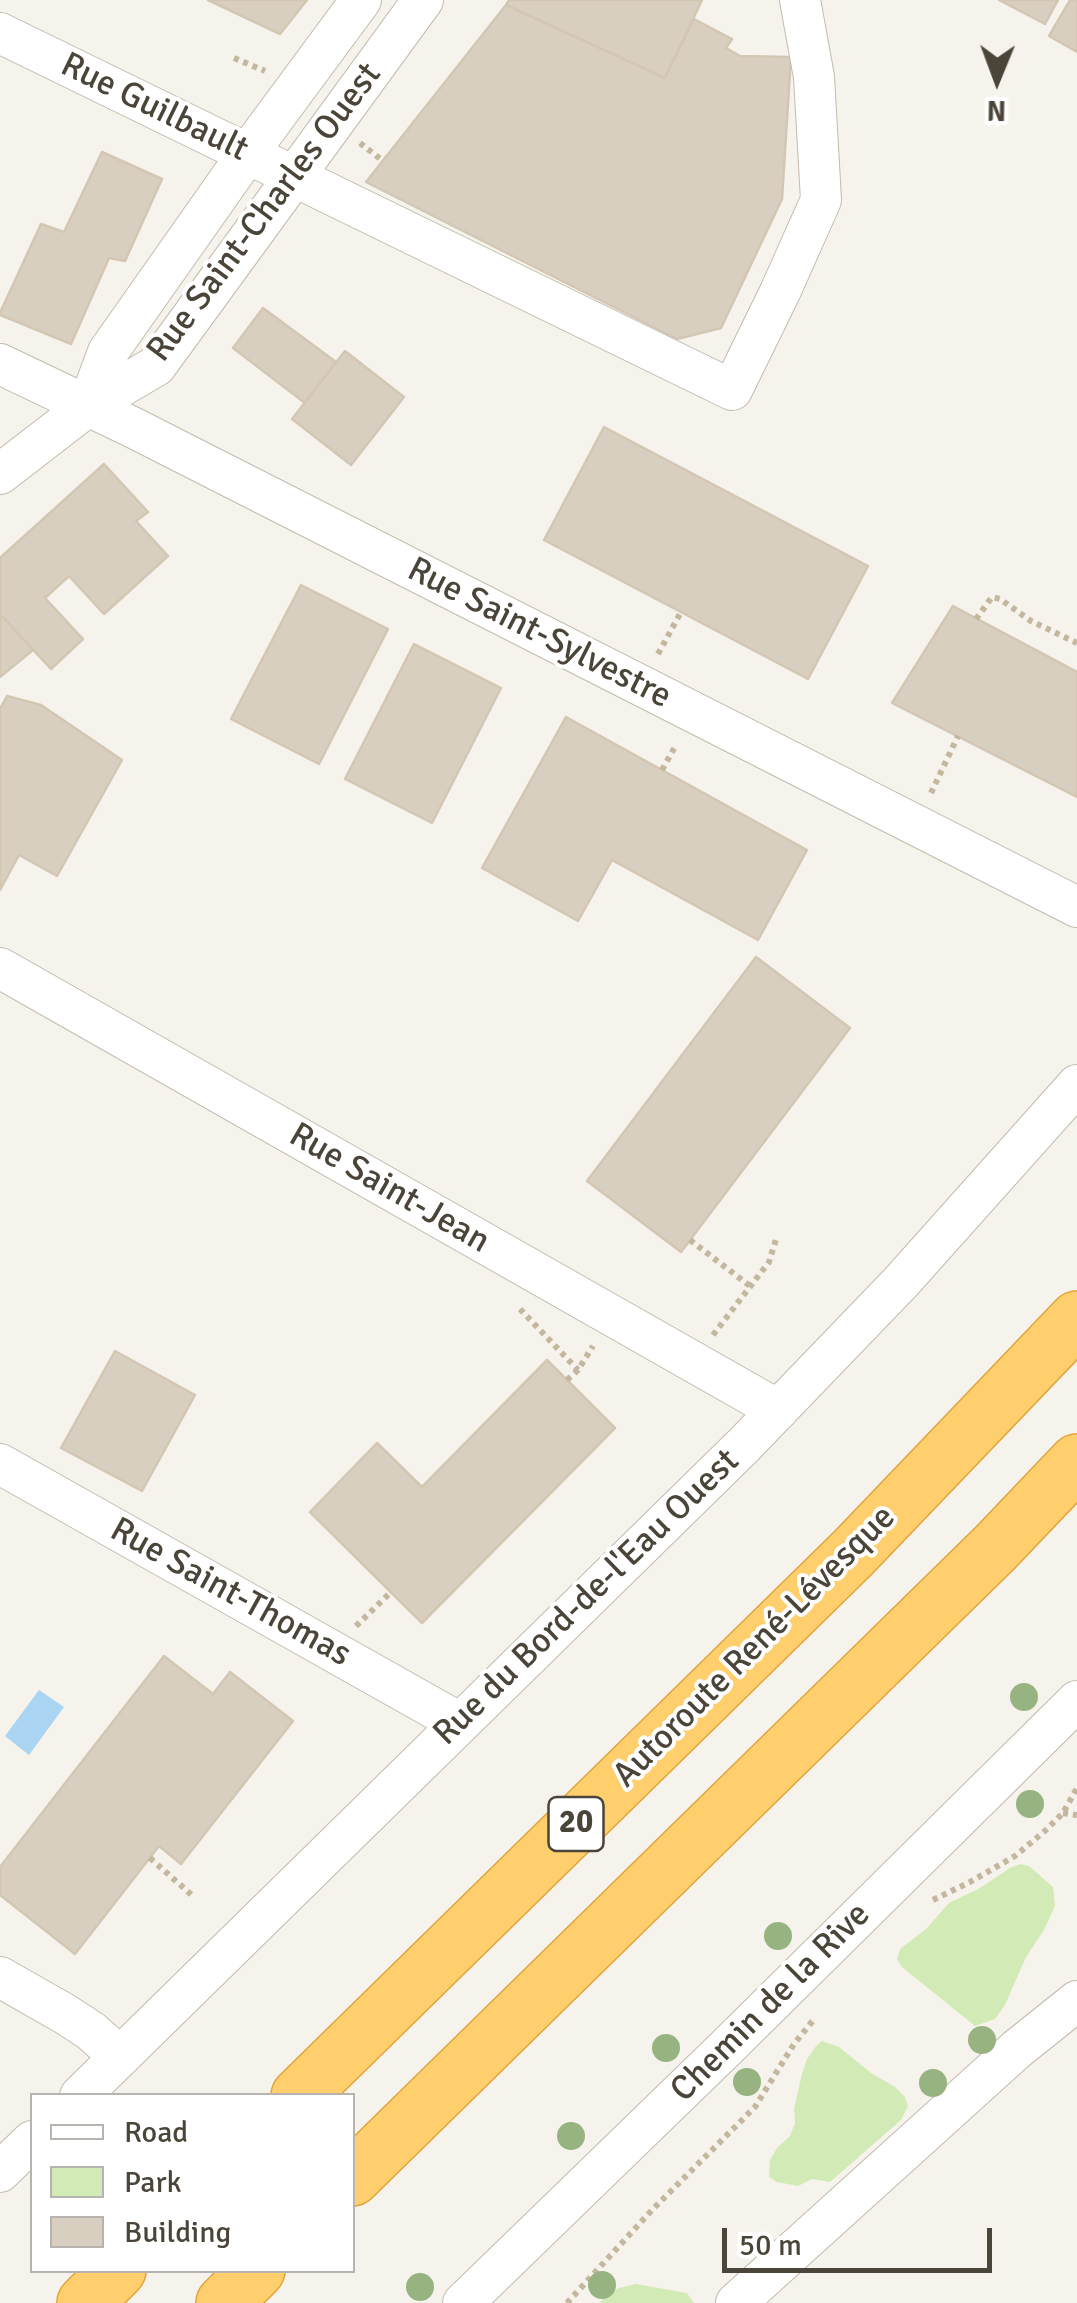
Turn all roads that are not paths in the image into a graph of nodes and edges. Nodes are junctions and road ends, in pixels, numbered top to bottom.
1 (361, 0) edge
2 (423, 0) edge
3 (800, 0) edge
4 (0, 32) edge
5 (248, 153) junction
6 (302, 180) junction
7 (0, 364) edge
8 (88, 406) junction
9 (0, 474) edge
10 (1077, 908) edge
11 (0, 968) edge
12 (1077, 1085) edge
13 (1077, 1319) edge
14 (778, 1410) junction
15 (1077, 1462) edge
16 (0, 1464) edge
17 (1077, 1700) edge
18 (460, 1723) junction
19 (0, 1978) edge
20 (1077, 2001) edge
21 (119, 2056) junction
22 (83, 2093) edge
23 (301, 2093) edge
24 (30, 2143) edge
25 (0, 2172) edge
26 (355, 2175) edge
27 (115, 2273) edge
28 (254, 2273) edge
29 (85, 2303) edge
30 (224, 2303) edge
31 (463, 2303) edge
32 (736, 2303) edge

1 - 5 street, Rue Saint-Charles Ouest
2 - 6 street, Rue Saint-Charles Ouest
3 - 6 street, Rue Guilbault
4 - 5 street, Rue Guilbault
5 - 6 street, Rue Guilbault
5 - 8 street, Rue Saint-Charles Ouest
6 - 8 street, Rue Saint-Charles Ouest
7 - 8 street, Rue Saint-Sylvestre
8 - 9 street, Rue Saint-Charles Ouest
8 - 10 street, Rue Saint-Sylvestre
11 - 14 street, Rue Saint-Jean
12 - 14 street, Rue du Bord-de-l'Eau Ouest
13 - 23 highway, Autoroute René-Lévesque / 20
14 - 18 street, Rue du Bord-de-l'Eau Ouest
15 - 26 highway
16 - 18 street, Rue Saint-Thomas
17 - 31 street, Chemin de la Rive
18 - 21 street, Rue du Bord-de-l'Eau Ouest
19 - 21 street
20 - 32 street
21 - 22 street, Rue du Bord-de-l'Eau Ouest
24 - 25 street
27 - 29 highway
28 - 30 highway

